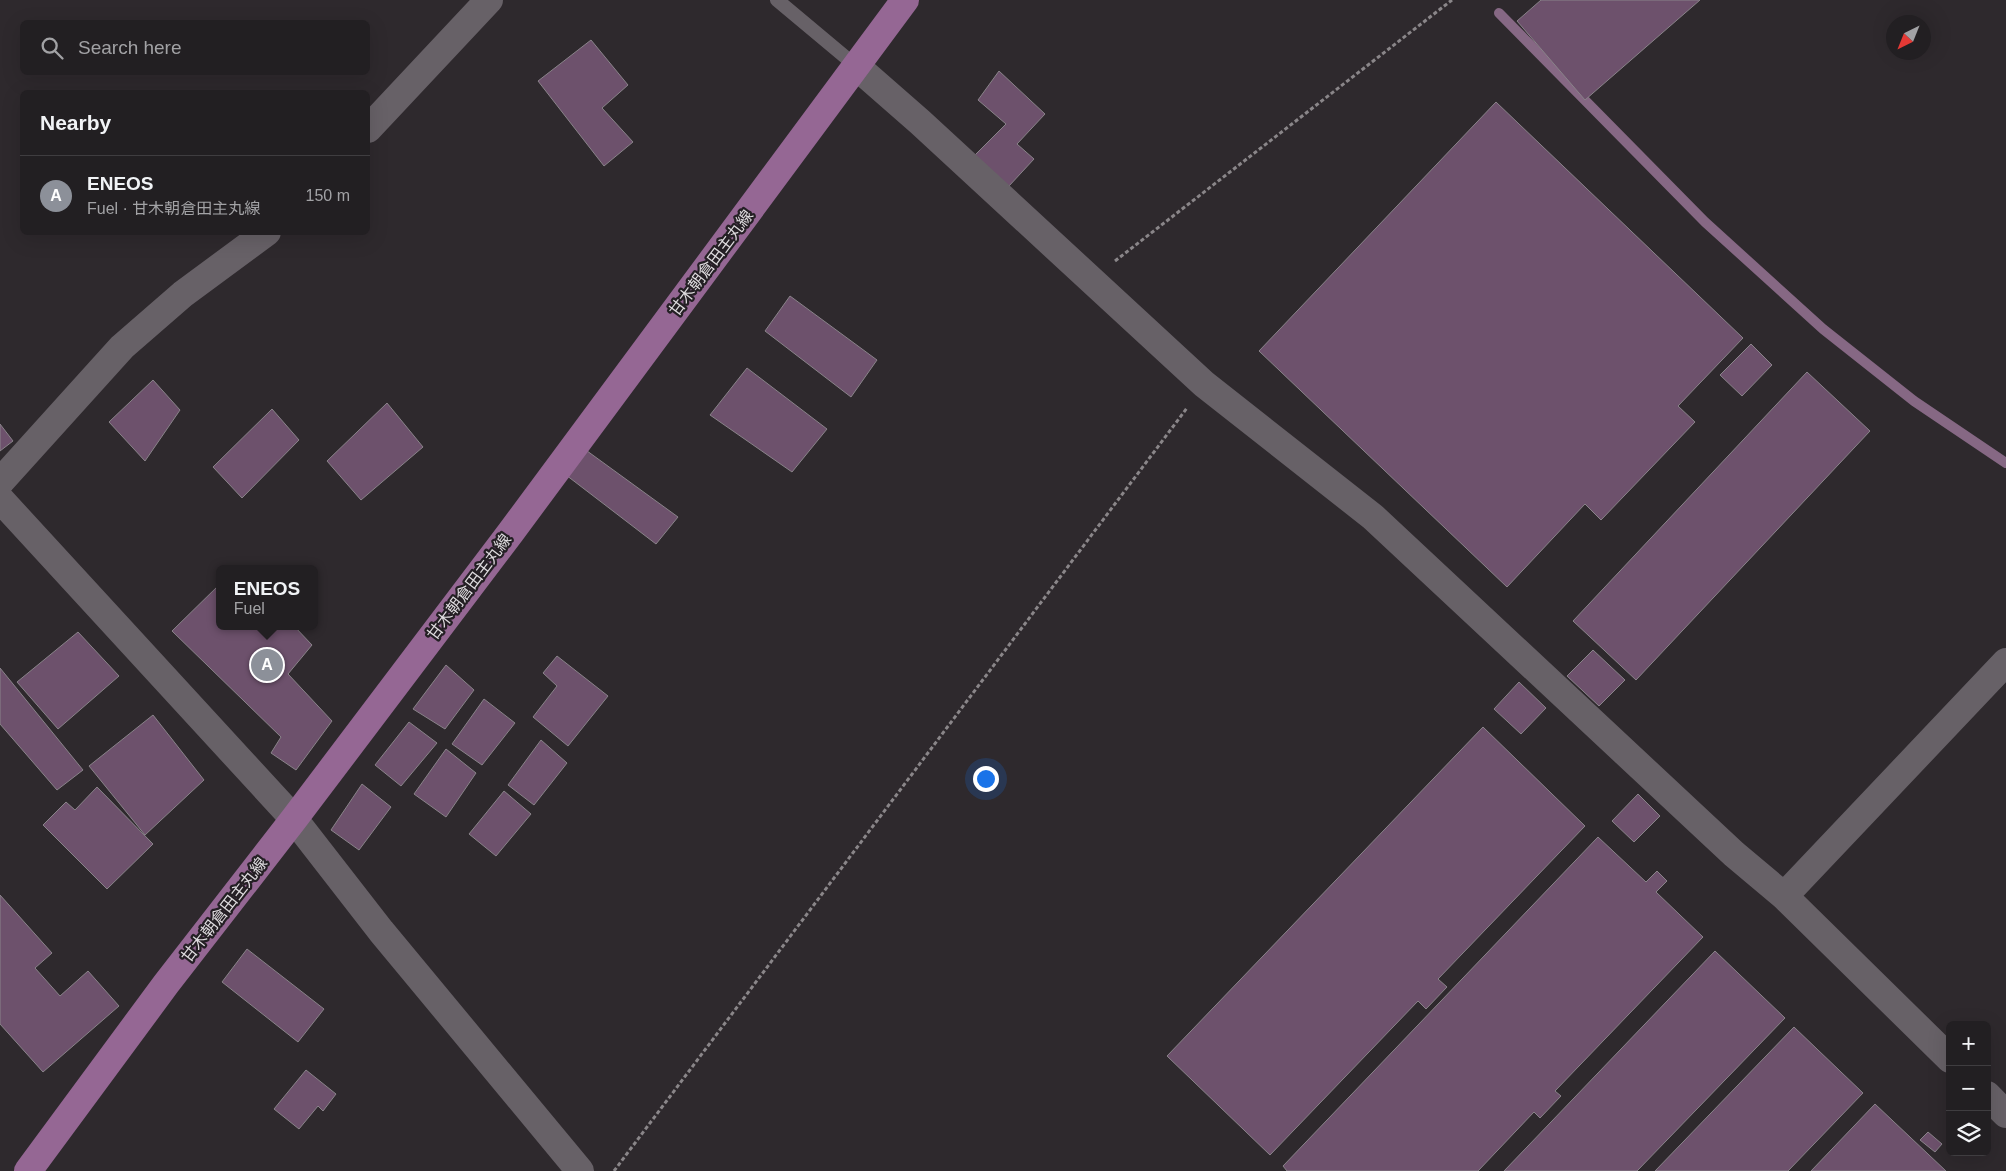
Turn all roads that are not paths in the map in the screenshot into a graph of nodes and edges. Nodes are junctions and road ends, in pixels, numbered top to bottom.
1 (489, 0) edge
2 (777, 0) edge
3 (905, 0) edge
4 (856, 66) junction
5 (370, 127) edge
6 (263, 235) edge
7 (0, 482) edge
8 (0, 499) edge
9 (2006, 662) edge
10 (294, 819) junction
11 (1784, 896) junction
12 (1946, 1055) edge
13 (1991, 1099) edge
14 (2006, 1114) edge
15 (28, 1171) edge
16 (580, 1171) edge

1 - 5 street
2 - 4 lane
3 - 4 main road, 甘木朝倉田主丸線
4 - 10 main road, 甘木朝倉田主丸線
4 - 11 street
6 - 7 street
8 - 10 street
9 - 11 street
10 - 15 main road, 甘木朝倉田主丸線
10 - 16 street
11 - 12 street
13 - 14 street

